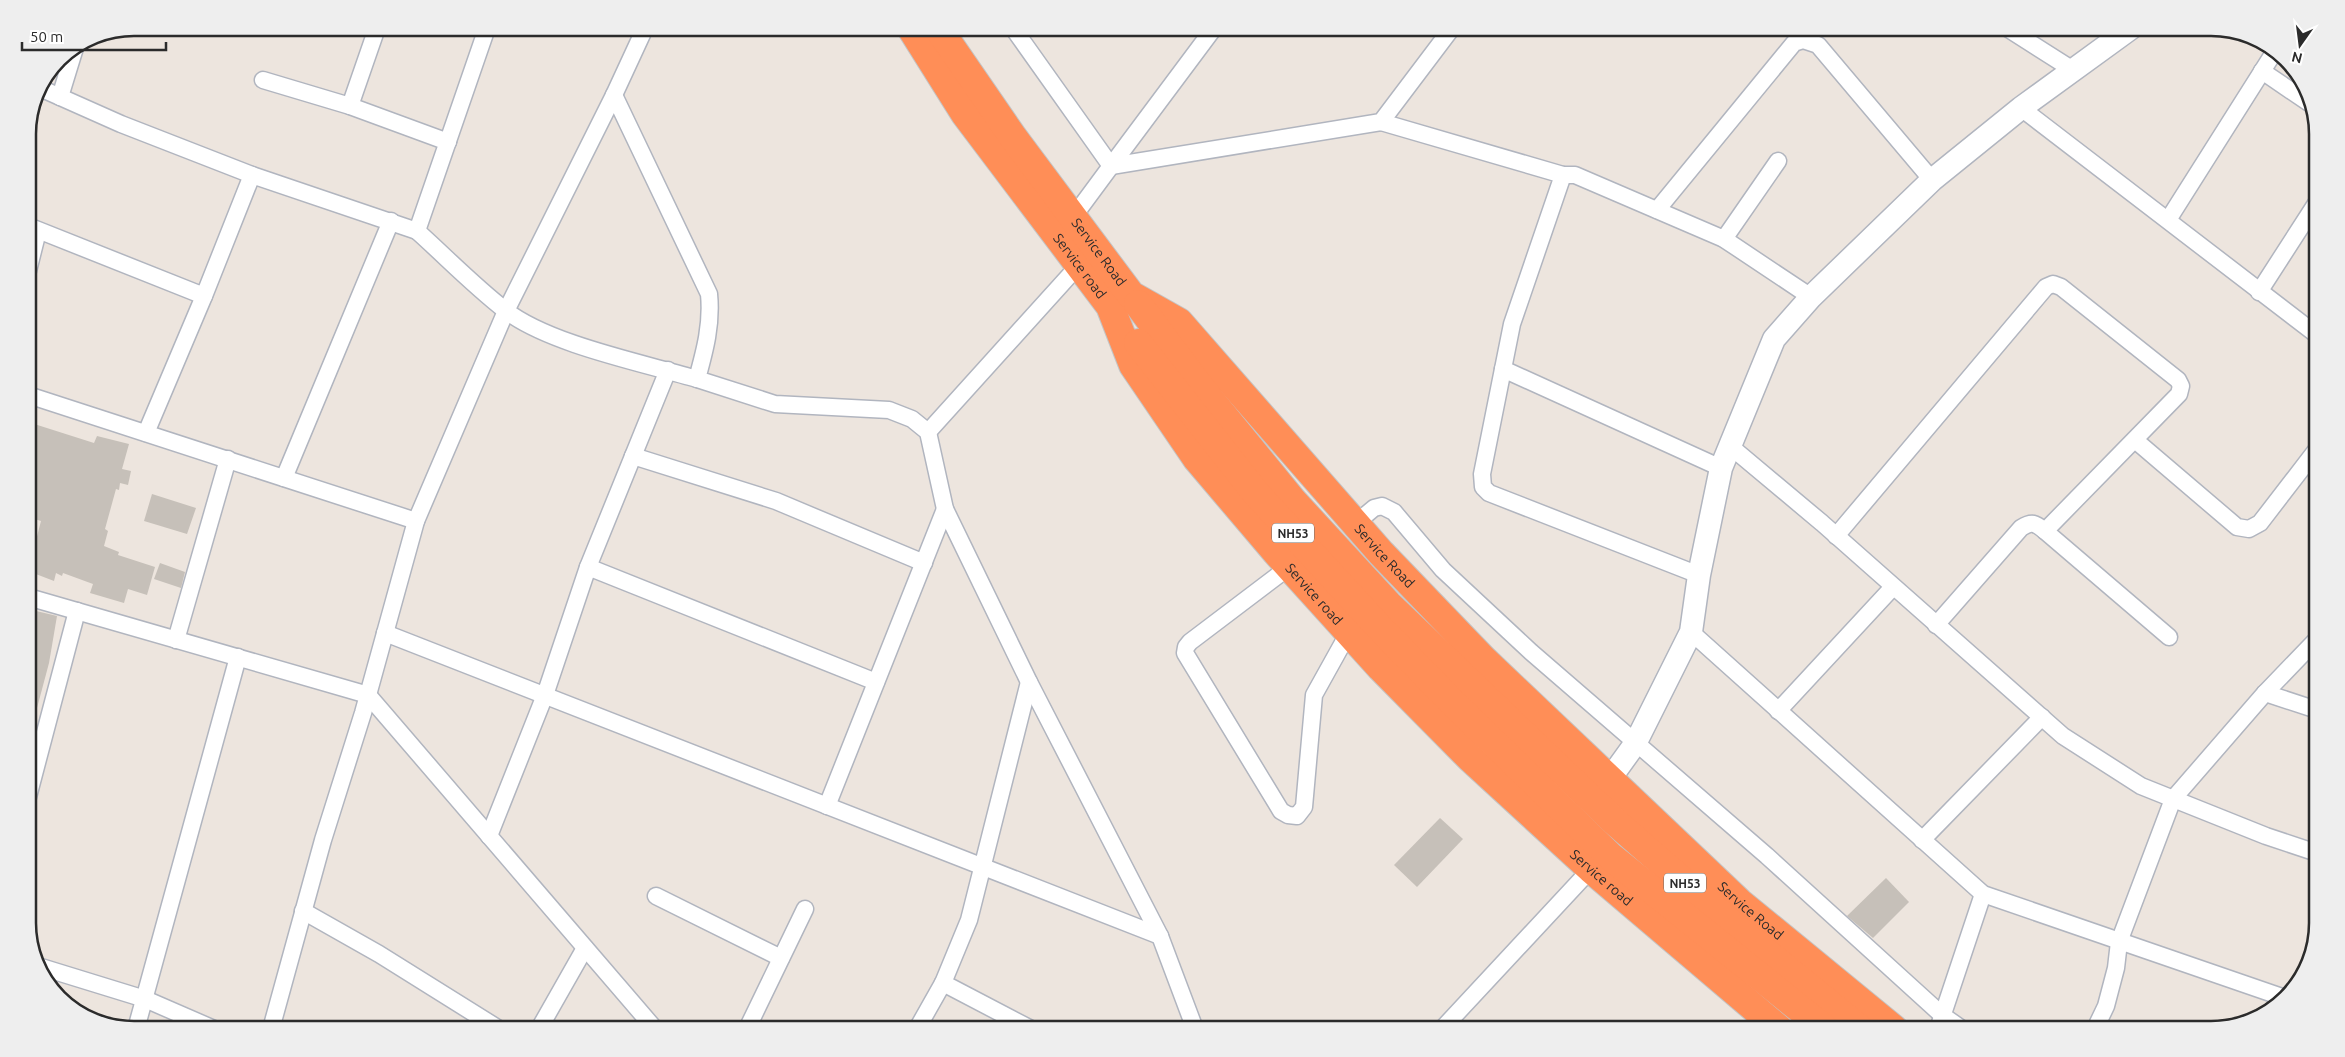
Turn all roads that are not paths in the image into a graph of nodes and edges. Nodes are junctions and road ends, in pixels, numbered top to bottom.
1 (374, 36) edge
2 (484, 36) edge
3 (641, 36) edge
4 (916, 36) edge
5 (944, 36) edge
6 (1019, 36) edge
7 (1208, 36) edge
8 (1446, 36) edge
9 (2020, 36) edge
10 (2120, 36) edge
11 (2271, 58) edge
12 (71, 60) edge
13 (2073, 70) junction
14 (2262, 71) junction
15 (262, 80) dead end
16 (46, 91) edge
17 (614, 95) junction
18 (60, 97) junction
19 (2302, 98) edge
20 (350, 106) junction
21 (2021, 108) junction
22 (1381, 122) junction
23 (448, 142) junction
24 (1778, 161) dead end
25 (1111, 166) junction
26 (252, 175) junction
27 (1563, 175) junction
28 (1932, 180) junction
29 (1657, 210) junction
30 (2309, 214) edge
31 (1074, 216) junction
32 (2168, 220) junction
33 (392, 221) junction
34 (36, 229) edge
35 (417, 230) junction
36 (1724, 239) junction
37 (1078, 266) junction
38 (2259, 292) junction
39 (204, 296) junction
40 (1811, 297) junction
41 (1121, 300) junction
42 (506, 311) junction
43 (2309, 329) edge
44 (1503, 369) junction
45 (668, 370) junction
46 (698, 379) junction
47 (36, 398) edge
48 (928, 432) junction
49 (146, 433) junction
50 (2135, 440) junction
51 (1730, 446) junction
52 (633, 456) junction
53 (228, 459) junction
54 (2309, 459) edge
55 (1721, 468) junction
56 (284, 478) junction
57 (944, 510) junction
58 (416, 520) junction
59 (1355, 524) junction
60 (2045, 531) junction
61 (1836, 536) junction
62 (924, 562) junction
63 (1289, 566) junction
64 (588, 567) junction
65 (1699, 575) junction
66 (1893, 587) junction
67 (36, 599) edge
68 (77, 611) junction
69 (1936, 625) junction
70 (1348, 632) junction
71 (1691, 632) junction
72 (385, 633) junction
73 (2169, 637) dead end
74 (176, 640) junction
75 (2309, 647) edge
76 (238, 657) junction
77 (876, 682) junction
78 (1030, 682) junction
79 (2265, 693) junction
80 (368, 695) junction
81 (545, 695) junction
82 (2309, 707) edge
83 (1778, 711) junction
84 (2042, 717) junction
85 (1635, 744) junction
86 (36, 767) edge
87 (1609, 780) junction
88 (2173, 799) junction
89 (827, 806) junction
90 (489, 836) junction
91 (1922, 840) junction
92 (2309, 850) edge
93 (981, 866) junction
94 (1591, 869) junction
95 (1983, 894) junction
96 (656, 896) dead end
97 (805, 909) dead end
98 (303, 911) junction
99 (1160, 936) junction
100 (2119, 942) junction
101 (585, 948) junction
102 (781, 958) junction
103 (48, 969) edge
104 (943, 983) junction
105 (2276, 995) edge
106 (145, 999) junction
107 (139, 1021) edge
108 (194, 1021) edge
109 (273, 1021) edge
110 (485, 1021) edge
111 (544, 1021) edge
112 (647, 1021) edge
113 (751, 1021) edge
114 (922, 1021) edge
115 (1014, 1021) edge
116 (1192, 1021) edge
117 (1450, 1021) edge
118 (1768, 1021) edge
119 (1814, 1021) edge
120 (1849, 1021) edge
121 (1883, 1021) edge
122 (1939, 1021) edge
123 (1940, 1021) edge
124 (2099, 1021) edge

1 - 20 street
2 - 23 street
3 - 17 street
4 - 37 highway, Service road
5 - 31 highway, Service Road
6 - 25 street
7 - 25 street
8 - 22 street
9 - 13 street
10 - 13 street
11 - 14 street
12 - 18 street
13 - 21 street
14 - 19 street
14 - 32 street
15 - 20 street
16 - 18 street
17 - 42 street
17 - 46 street
18 - 26 street
20 - 23 street
21 - 28 street
21 - 32 street
22 - 25 street
22 - 27 street
23 - 35 street
24 - 36 street
25 - 31 street
26 - 33 street
26 - 39 street
27 - 29 street
27 - 44 street
28 - 29 street
28 - 40 street
29 - 36 street
30 - 38 street
31 - 41 highway, Service Road
32 - 38 street
33 - 35 street
33 - 56 street
34 - 39 street
35 - 42 street
36 - 40 street
37 - 41 highway, Service road
37 - 48 street
38 - 43 street
39 - 49 street
40 - 51 street
41 - 59 highway, Service Road
41 - 63 highway, Service road
41 - 119 highway, NH53
41 - 120 highway, NH53
42 - 45 street
42 - 58 street
44 - 55 street
44 - 65 street
45 - 46 street
45 - 52 street
46 - 48 street
47 - 49 street
48 - 57 street
49 - 53 street
50 - 54 street
50 - 60 street
50 - 61 street
51 - 55 street
51 - 61 street
52 - 62 street
52 - 64 street
53 - 56 street
53 - 74 street
55 - 65 street
56 - 58 street
57 - 62 street
57 - 78 street
58 - 72 street
59 - 85 street
59 - 87 highway, Service Road
60 - 69 street
60 - 73 street
61 - 66 street
62 - 77 street
63 - 70 highway, Service road
63 - 70 street
64 - 77 street
64 - 81 street
65 - 71 street
66 - 69 street
66 - 83 street
67 - 68 street
68 - 74 street
68 - 86 street
69 - 84 street
70 - 94 highway, Service road
71 - 83 street
71 - 85 street
72 - 80 street
72 - 81 street
74 - 76 street
75 - 79 street
76 - 80 street
76 - 106 street
77 - 89 street
78 - 93 street
78 - 99 street
79 - 82 street
79 - 88 street
80 - 90 street
80 - 98 street
81 - 89 street
81 - 90 street
83 - 91 street
84 - 88 street
84 - 91 street
85 - 87 street
85 - 122 street
87 - 121 highway, Service Road
88 - 92 street
88 - 100 street
89 - 93 street
90 - 101 street
91 - 95 street
93 - 99 street
93 - 104 street
94 - 117 street
94 - 118 highway, Service road
95 - 100 street
95 - 123 street
96 - 102 street
97 - 102 street
98 - 109 street
98 - 110 street
99 - 116 street
100 - 105 street
100 - 124 street
101 - 111 street
101 - 112 street
102 - 113 street
103 - 106 street
104 - 114 street
104 - 115 street
106 - 107 street
106 - 108 street

